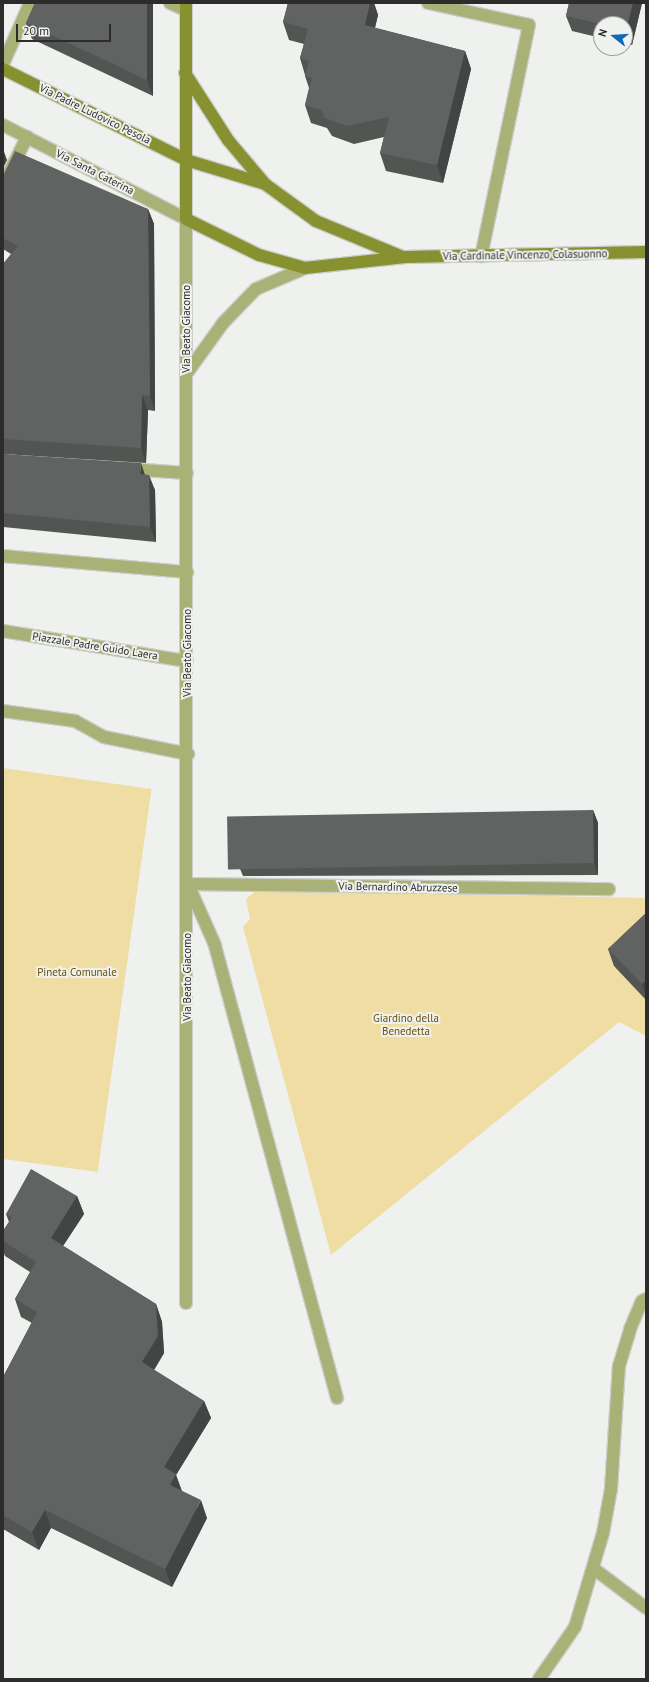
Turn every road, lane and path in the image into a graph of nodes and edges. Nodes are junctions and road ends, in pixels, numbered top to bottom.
1 (30, 3) edge
2 (170, 3) edge
3 (428, 3) edge
4 (186, 7) edge
5 (3, 64) edge
6 (3, 69) edge
7 (185, 73) junction
8 (3, 125) edge
9 (27, 137) junction
10 (186, 160) junction
11 (265, 184) junction
12 (3, 185) edge
13 (186, 219) junction
14 (646, 252) edge
15 (481, 256) junction
16 (405, 257) junction
17 (305, 268) junction
18 (187, 373) junction
19 (118, 468) edge
20 (187, 473) junction
21 (3, 556) edge
22 (187, 572) junction
23 (3, 631) edge
24 (187, 661) junction
25 (3, 711) edge
26 (188, 754) junction
27 (188, 884) junction
28 (609, 889) dead end
29 (646, 1299) edge
30 (186, 1303) dead end
31 (337, 1398) dead end
32 (593, 1568) junction
33 (646, 1608) edge
34 (539, 1679) edge

1 - 5 street
2 - 4 street
3 - 15 street
4 - 7 street, Via Beato Giacomo
6 - 10 street, Via Padre Ludovico Pesola
7 - 10 street, Via Beato Giacomo
7 - 11 street, Via Cardinale Vincenzo Colasuonno
8 - 9 street, Via Santa Caterina
9 - 12 street
9 - 13 street, Via Santa Caterina
10 - 11 street, Via Cardinale Vincenzo Colasuonno
10 - 13 street, Via Beato Giacomo
11 - 16 street, Via Cardinale Vincenzo Colasuonno
13 - 17 street, Via Cardinale Vincenzo Colasuonno
13 - 18 street, Via Beato Giacomo
14 - 15 street, Via Cardinale Vincenzo Colasuonno
15 - 16 street, Via Cardinale Vincenzo Colasuonno
16 - 17 street, Via Cardinale Vincenzo Colasuonno
17 - 18 street, Via Cardinale Vincenzo Colasuonno
18 - 20 street, Via Beato Giacomo
19 - 20 street
20 - 22 street, Via Beato Giacomo
21 - 22 street
22 - 24 street, Via Beato Giacomo
23 - 24 street, Piazzale Padre Guido Laera
24 - 26 street, Via Beato Giacomo
25 - 26 street
26 - 27 street, Via Beato Giacomo
27 - 28 street, Via Bernardino Abruzzese
27 - 30 street, Via Beato Giacomo
27 - 31 street
29 - 32 street
32 - 33 street
32 - 34 street

